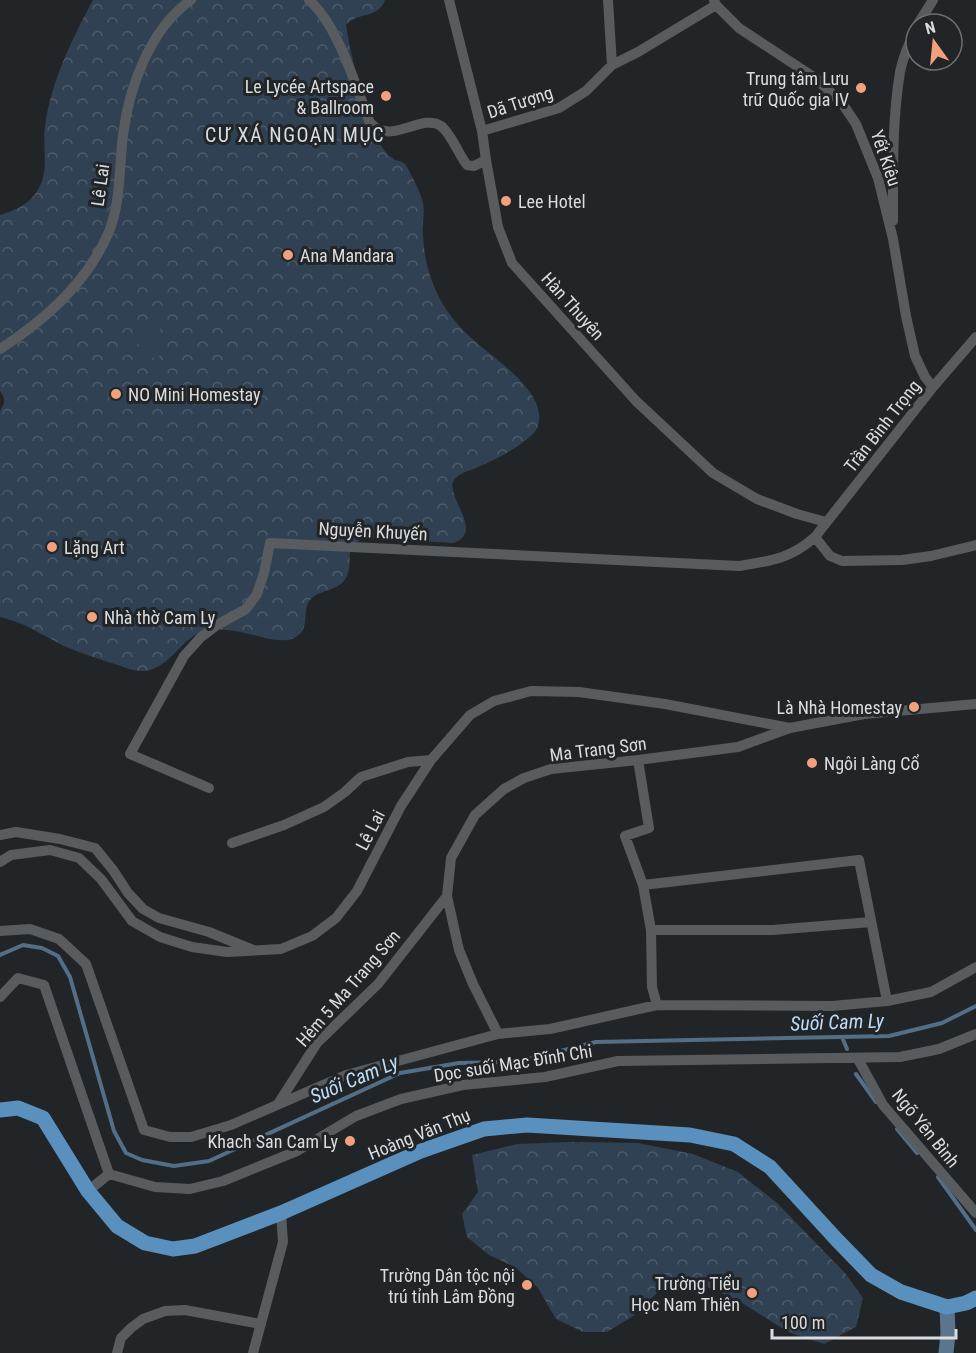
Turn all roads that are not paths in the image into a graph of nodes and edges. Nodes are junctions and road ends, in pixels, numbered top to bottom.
1 (191, 0) edge
2 (309, 0) edge
3 (449, 0) edge
4 (608, 0) edge
5 (715, 2) edge
6 (904, 57) edge
7 (612, 65) junction
8 (482, 131) junction
9 (486, 160) junction
10 (893, 239) junction
11 (976, 337) edge
12 (0, 349) edge
13 (933, 387) junction
14 (826, 522) junction
15 (815, 537) junction
16 (976, 545) edge
17 (976, 704) edge
18 (790, 728) junction
19 (431, 760) junction
20 (638, 760) junction
21 (209, 788) dead end
22 (0, 835) edge
23 (232, 843) dead end
24 (0, 862) edge
25 (643, 885) junction
26 (447, 896) junction
27 (871, 922) junction
28 (651, 930) junction
29 (0, 931) edge
30 (256, 951) junction
31 (976, 968) edge
32 (0, 997) edge
33 (887, 1001) junction
34 (657, 1005) junction
35 (498, 1034) junction
36 (976, 1034) edge
37 (858, 1059) junction
38 (278, 1104) junction
39 (0, 1110) edge
40 (109, 1174) junction
41 (88, 1191) junction
42 (976, 1213) edge
43 (281, 1214) junction
44 (976, 1298) edge
45 (947, 1307) junction
46 (261, 1324) junction
47 (948, 1333) junction
48 (117, 1353) edge
49 (254, 1353) edge
50 (946, 1353) edge
51 (954, 1353) edge

1 - 12 street, Lê Lai
2 - 9 street
3 - 8 street, Hàn Thuyên
4 - 7 street
5 - 7 street, Dã Tượng
5 - 10 street, Yết Kiêu
6 - 10 street
7 - 8 street, Dã Tượng
8 - 9 street, Hàn Thuyên
9 - 14 street, Hàn Thuyên
10 - 13 street, Yết Kiêu
11 - 13 street, Trần Bình Trọng
13 - 14 street, Trần Bình Trọng
14 - 15 street, Trần Bình Trọng
15 - 16 street
15 - 21 street, Nguyễn Khuyến
17 - 18 street
18 - 19 street, Lê Lai
18 - 20 street, Ma Trang Sơn
19 - 23 street
19 - 30 street, Lê Lai
20 - 25 street
20 - 26 street, Ma Trang Sơn
22 - 30 street
24 - 30 street, Lê Lai
25 - 27 street
25 - 28 street
26 - 35 street, Ma Trang Sơn
26 - 38 street, Hẻm 5 Ma Trang Sơn
27 - 28 street
27 - 33 street
28 - 34 street
29 - 38 street
31 - 33 street
32 - 40 street
33 - 34 street
34 - 35 street
35 - 38 street
36 - 37 street, Dọc suối Mạc Đĩnh Chi
37 - 40 street, Dọc suối Mạc Đĩnh Chi
37 - 42 street, Ngõ Yên Bình
39 - 41 main road, Hoàng Văn Thụ
40 - 41 street
41 - 43 main road, Hoàng Văn Thụ
43 - 45 main road, Hoàng Văn Thụ
43 - 46 street
44 - 45 main road
45 - 47 street
46 - 48 street
46 - 49 street
47 - 50 street
47 - 51 street

